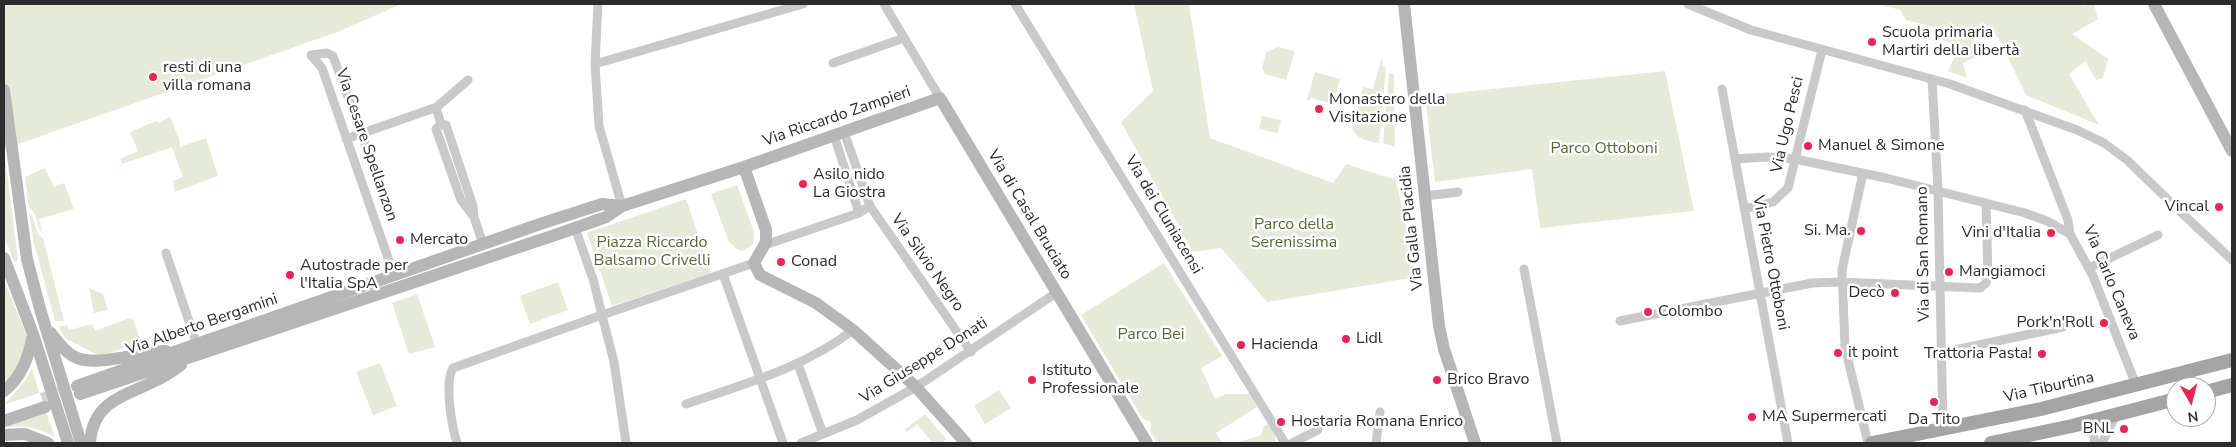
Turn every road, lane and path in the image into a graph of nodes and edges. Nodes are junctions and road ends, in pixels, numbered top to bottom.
1 (598, 4) edge
2 (803, 4) edge
3 (884, 4) edge
4 (1015, 4) edge
5 (1404, 4) edge
6 (1688, 4) edge
7 (2154, 4) edge
8 (904, 38) junction
9 (1822, 50) junction
10 (833, 63) dead end
11 (595, 64) junction
12 (1932, 78) junction
13 (468, 80) dead end
14 (1722, 89) dead end
15 (4, 98) edge
16 (940, 98) junction
17 (436, 108) junction
18 (2025, 110) junction
19 (362, 133) junction
20 (839, 134) junction
21 (346, 139) junction
22 (2232, 151) edge
23 (1795, 159) junction
24 (1735, 160) junction
25 (744, 166) junction
26 (1863, 173) junction
27 (380, 185) dead end
28 (1938, 190) junction
29 (1458, 192) dead end
30 (1425, 196) junction
31 (1986, 203) junction
32 (622, 206) junction
33 (870, 206) junction
34 (1744, 209) junction
35 (859, 213) junction
36 (575, 228) junction
37 (2070, 234) junction
38 (2158, 235) dead end
39 (483, 244) junction
40 (765, 245) junction
41 (166, 252) dead end
42 (4, 258) edge
43 (2232, 260) edge
44 (754, 262) junction
45 (2090, 268) junction
46 (1524, 269) dead end
47 (723, 274) junction
48 (394, 275) junction
49 (1843, 282) junction
50 (1939, 287) junction
51 (398, 288) junction
52 (1761, 292) junction
53 (1056, 293) junction
54 (602, 315) junction
55 (1620, 321) dead end
56 (45, 325) junction
57 (2063, 327) dead end
58 (853, 330) junction
59 (33, 334) junction
60 (197, 345) junction
61 (178, 351) junction
62 (971, 352) junction
63 (1941, 353) junction
64 (191, 358) junction
65 (2232, 360) edge
66 (798, 364) junction
67 (759, 379) junction
68 (2136, 385) junction
69 (2232, 385) edge
70 (916, 387) junction
71 (2216, 389) edge
72 (4, 391) edge
73 (2166, 402) edge
74 (686, 404) dead end
75 (4, 412) edge
76 (1380, 412) dead end
77 (2116, 415) junction
78 (4, 421) edge
79 (2091, 422) junction
80 (1944, 428) junction
81 (1318, 430) dead end
82 (823, 434) junction
83 (4, 435) edge
84 (48, 443) edge
85 (68, 443) edge
86 (81, 443) edge
87 (90, 443) edge
88 (457, 443) edge
89 (626, 443) edge
90 (783, 443) edge
91 (802, 443) edge
92 (966, 443) edge
93 (1147, 443) edge
94 (1285, 443) edge
95 (1292, 443) edge
96 (1376, 443) edge
97 (1474, 443) edge
98 (1557, 443) edge
99 (1788, 443) edge
100 (1868, 443) edge
101 (1872, 443) edge
102 (1991, 443) edge
103 (2095, 443) edge
104 (2102, 443) edge

1 - 11 street
2 - 11 street
3 - 8 street, Via di Casal Bruciato
4 - 94 street, Via dei Cluniacensi
5 - 30 street, Via Galla Placidia
6 - 9 street
7 - 22 street
8 - 10 street
8 - 16 street, Via di Casal Bruciato
9 - 12 street
9 - 23 street, Via Ugo Pesci
11 - 32 street
12 - 18 street
12 - 28 street, Via di San Romano
13 - 17 street
14 - 24 street, Via Pietro Ottoboni
15 - 56 street
16 - 20 street, Via Riccardo Zampieri
16 - 53 street, Via di Casal Bruciato
17 - 19 street
17 - 39 street
18 - 37 street, Via Carlo Caneva
18 - 43 street
19 - 21 street
19 - 21 street, Via Cesare Spellanzon
19 - 27 street, Via Cesare Spellanzon
20 - 25 street, Via Riccardo Zampieri
20 - 33 street, Via Silvio Negro
20 - 35 street
21 - 48 street, Via Cesare Spellanzon
23 - 24 street
23 - 26 street
23 - 34 street, Via Ugo Pesci
24 - 34 street, Via Pietro Ottoboni
25 - 32 street
25 - 40 street
26 - 28 street
26 - 49 street
28 - 31 street
28 - 50 street, Via di San Romano
29 - 30 street
30 - 97 street, Via Galla Placidia
31 - 37 street
31 - 50 street
32 - 36 street
32 - 39 street, Via Alberto Bergamini
33 - 35 street
33 - 62 street, Via Silvio Negro
34 - 52 street, Via Pietro Ottoboni
35 - 40 street
36 - 51 street, Via Alberto Bergamini
36 - 54 street
37 - 45 street, Via Carlo Caneva
38 - 45 street
39 - 48 street, Via Alberto Bergamini
40 - 44 street
41 - 60 street
42 - 59 street
44 - 47 street
44 - 58 street
45 - 68 street, Via Carlo Caneva
46 - 98 street
47 - 54 street
47 - 67 street
48 - 51 street, Via Cesare Spellanzon
48 - 60 street, Via Alberto Bergamini
49 - 50 street
49 - 52 street
49 - 100 street
50 - 63 street, Via di San Romano
51 - 64 street, Via Alberto Bergamini
52 - 55 street
52 - 99 street, Via Pietro Ottoboni
53 - 62 street, Via Giuseppe Donati
53 - 93 street, Via di Casal Bruciato
54 - 88 street
54 - 89 street
56 - 61 street
56 - 86 street
57 - 63 street
58 - 66 street
58 - 70 street
59 - 72 street
59 - 85 street
60 - 61 street, Via Alberto Bergamini
61 - 64 street, Via Alberto Bergamini
62 - 70 street, Via Giuseppe Donati
63 - 80 street, Via di San Romano
64 - 87 street
65 - 68 main road, Via Tiburtina
66 - 67 street
66 - 82 street
67 - 74 street
67 - 90 street
68 - 80 main road, Via Tiburtina
69 - 71 main road
70 - 82 street, Via Giuseppe Donati
70 - 92 street
73 - 77 main road
75 - 78 street
76 - 96 street
77 - 79 main road
77 - 104 street
79 - 102 main road
79 - 103 street
80 - 101 main road, Via Tiburtina
81 - 95 street
82 - 91 street, Via Giuseppe Donati
83 - 84 street

